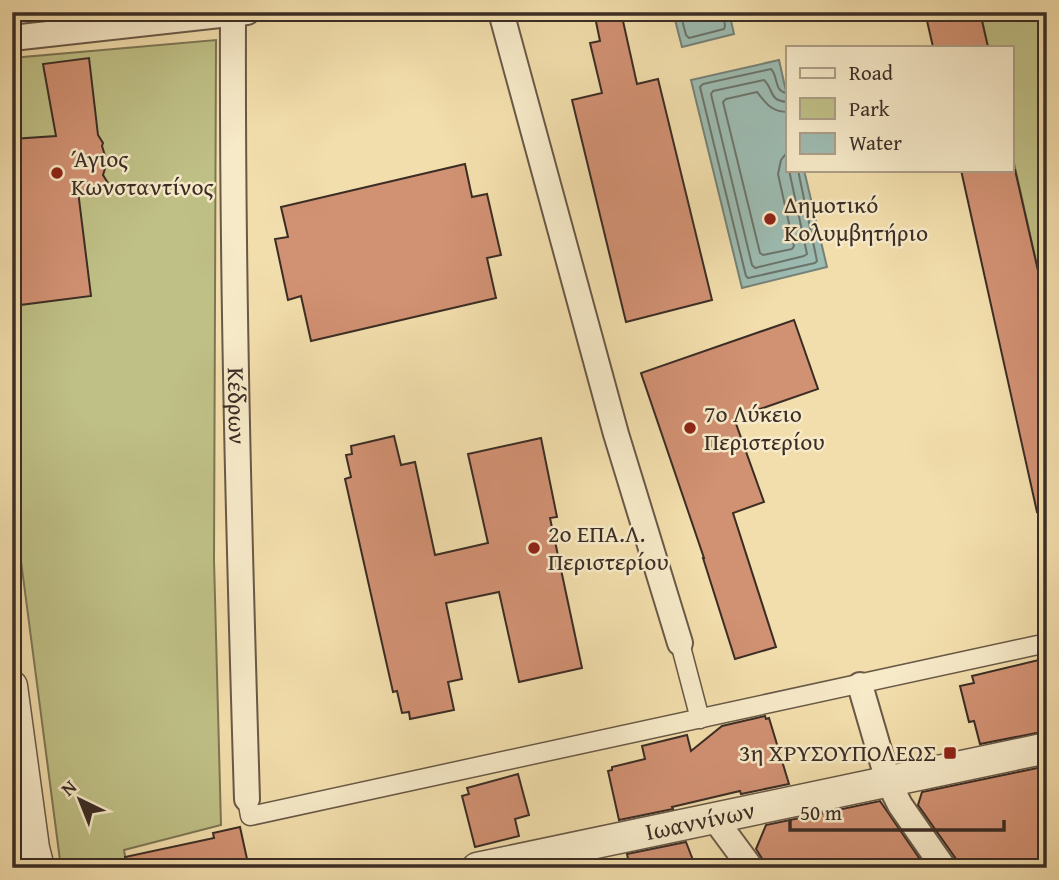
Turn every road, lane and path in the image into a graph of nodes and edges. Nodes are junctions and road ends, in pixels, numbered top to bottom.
1 (501, 12) edge
2 (240, 13) edge
3 (12, 38) edge
4 (680, 643) joint
5 (1047, 643) edge
6 (860, 685) junction
7 (12, 686) edge
8 (700, 719) junction
9 (1045, 751) edge
10 (888, 781) junction
11 (247, 799) joint
12 (714, 818) junction
13 (556, 860) edge
14 (39, 868) edge
15 (477, 868) edge
16 (751, 868) edge
17 (944, 868) edge

1 - 4 street
2 - 3 street
2 - 11 street, Κέδρων
4 - 8 street
5 - 6 street
6 - 8 street
6 - 10 street
7 - 14 street
8 - 11 street
9 - 10 street, Ιωαννίνων
10 - 12 street, Ιωαννίνων
10 - 17 street
12 - 13 street, Ιωαννίνων
12 - 16 street
13 - 15 street, Ιωαννίνων

